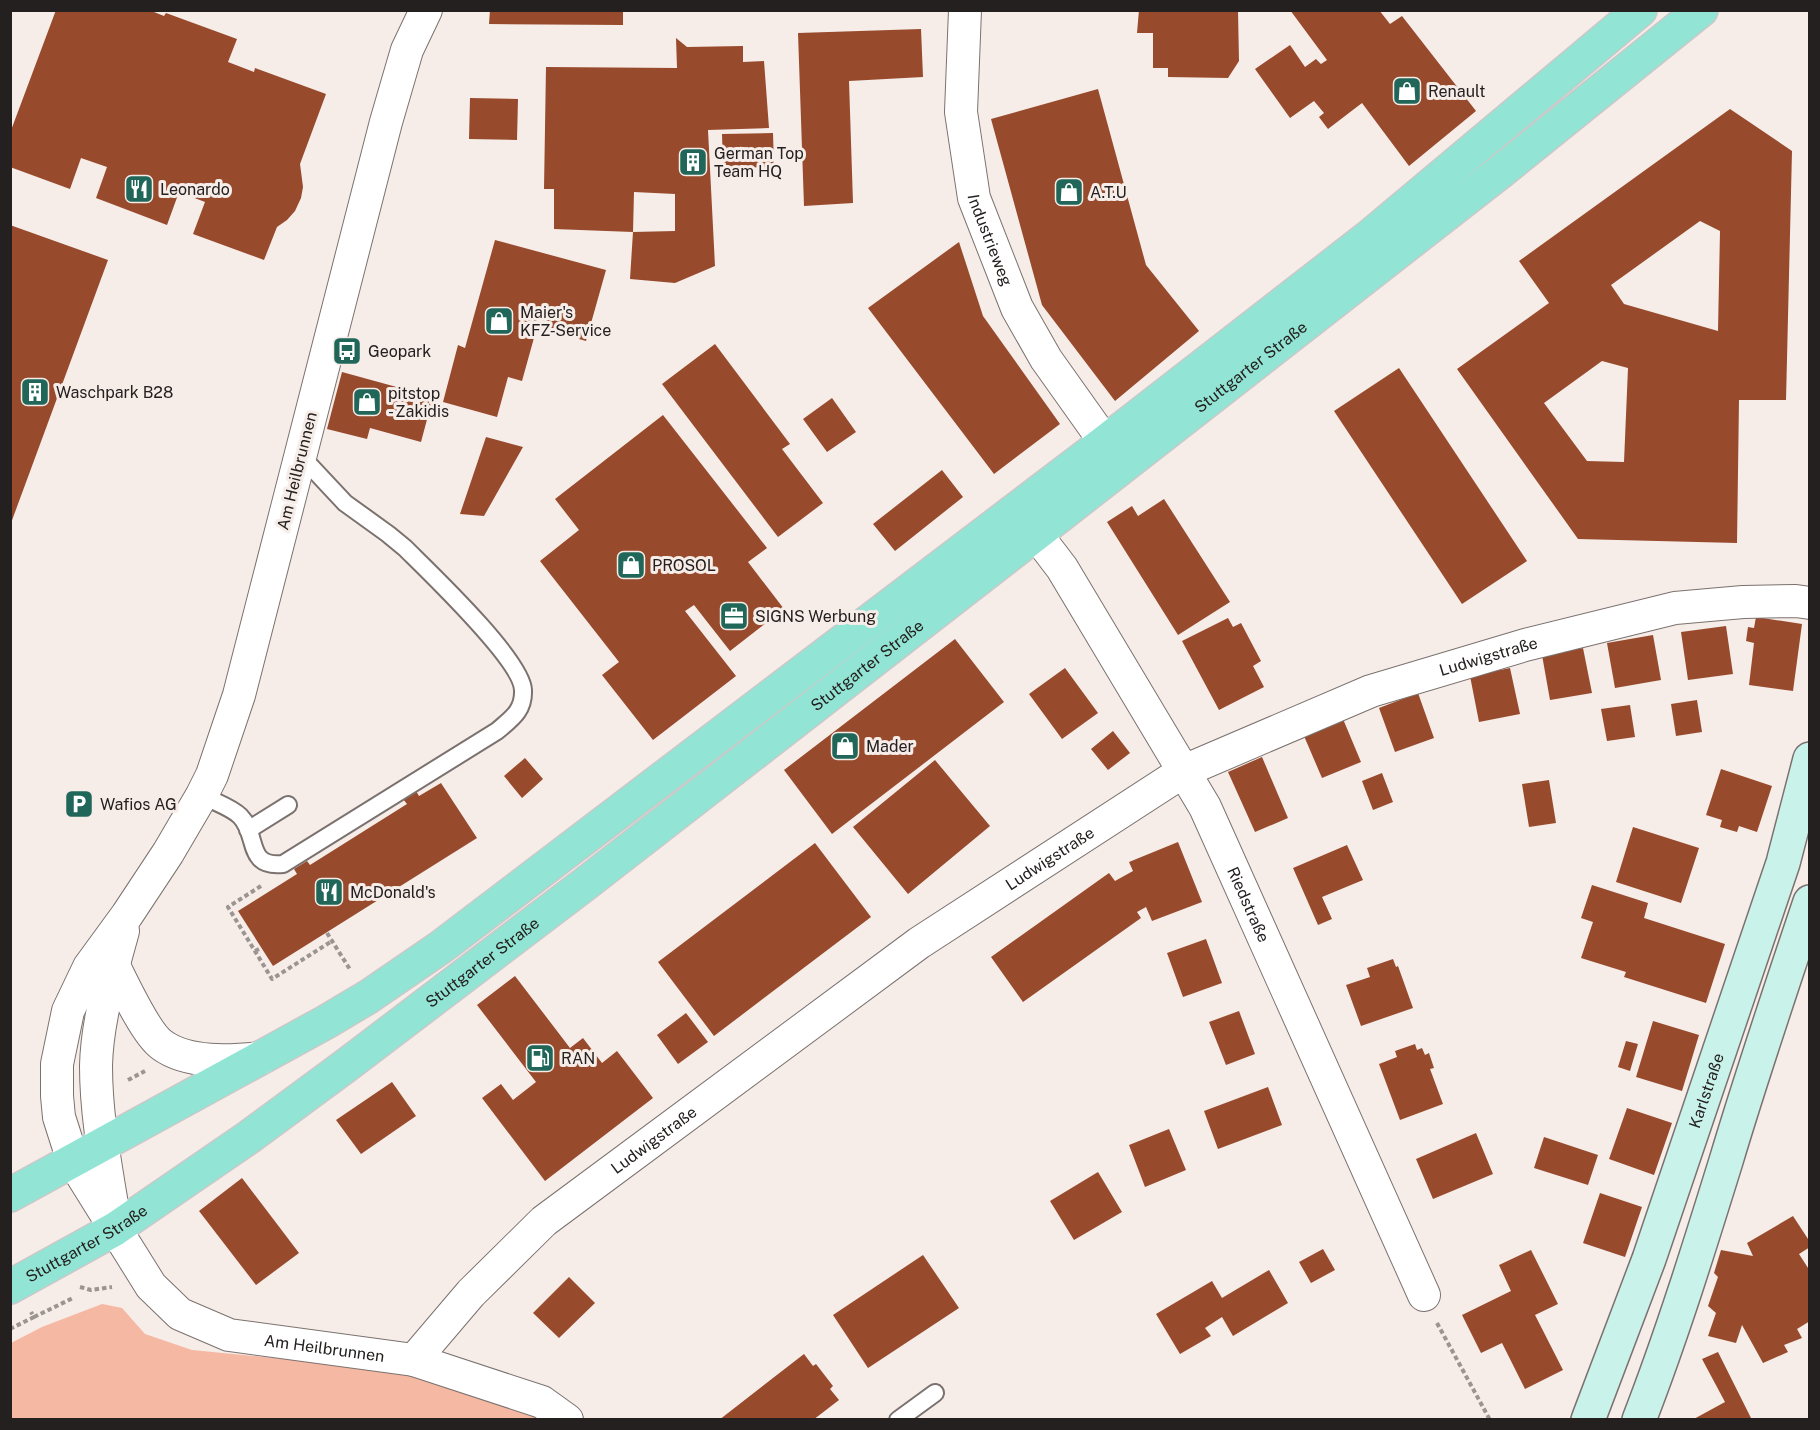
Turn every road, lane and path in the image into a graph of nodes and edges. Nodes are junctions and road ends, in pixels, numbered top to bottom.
1 (426, 10) edge
2 (965, 10) edge
3 (1640, 10) edge
4 (1701, 10) edge
5 (1105, 442) junction
6 (301, 456) junction
7 (1036, 534) junction
8 (1809, 603) edge
9 (1809, 759) edge
10 (1184, 771) junction
11 (202, 795) junction
12 (288, 805) dead end
13 (248, 830) junction
14 (279, 864) junction
15 (1809, 902) edge
16 (127, 915) junction
17 (327, 933) dead end
18 (332, 941) junction
19 (261, 948) dead end
20 (255, 951) junction
21 (343, 958) dead end
22 (114, 966) junction
23 (261, 1058) junction
24 (154, 1066) dead end
25 (124, 1082) dead end
26 (103, 1146) junction
27 (72, 1161) junction
28 (10, 1195) edge
29 (116, 1229) junction
30 (10, 1287) edge
31 (1424, 1295) joint
32 (72, 1298) dead end
33 (34, 1317) dead end
34 (414, 1360) junction
35 (935, 1393) dead end
36 (567, 1419) edge
37 (898, 1419) edge
38 (1490, 1419) edge
39 (1588, 1419) edge
40 (1639, 1419) edge

1 - 6 street, Am Heilbrunnen
2 - 5 street, Industrieweg
3 - 5 main road, Stuttgarter Straße
4 - 7 main road, Stuttgarter Straße
5 - 23 main road, Stuttgarter Straße
6 - 11 street, Am Heilbrunnen
6 - 14 lane
7 - 10 street, Riedstraße
7 - 29 main road, Stuttgarter Straße
8 - 10 street, Ludwigstraße
9 - 39 main road, Karlstraße
10 - 31 street, Riedstraße
10 - 34 street, Ludwigstraße
11 - 13 lane
11 - 16 street, Am Heilbrunnen
12 - 13 lane
13 - 14 lane
14 - 20 path
15 - 40 main road
16 - 22 street, Am Heilbrunnen
16 - 27 street, Am Heilbrunnen
17 - 18 path
18 - 20 path
18 - 21 path
19 - 20 path
22 - 23 street
22 - 26 street, Am Heilbrunnen
23 - 26 main road, Stuttgarter Straße
24 - 25 path
26 - 27 main road, Stuttgarter Straße
26 - 29 street, Am Heilbrunnen
27 - 28 main road, Stuttgarter Straße
27 - 29 street, Am Heilbrunnen
29 - 30 main road, Stuttgarter Straße
29 - 34 street, Am Heilbrunnen
31 - 38 path
32 - 33 path
34 - 36 street, Am Heilbrunnen
35 - 37 lane

